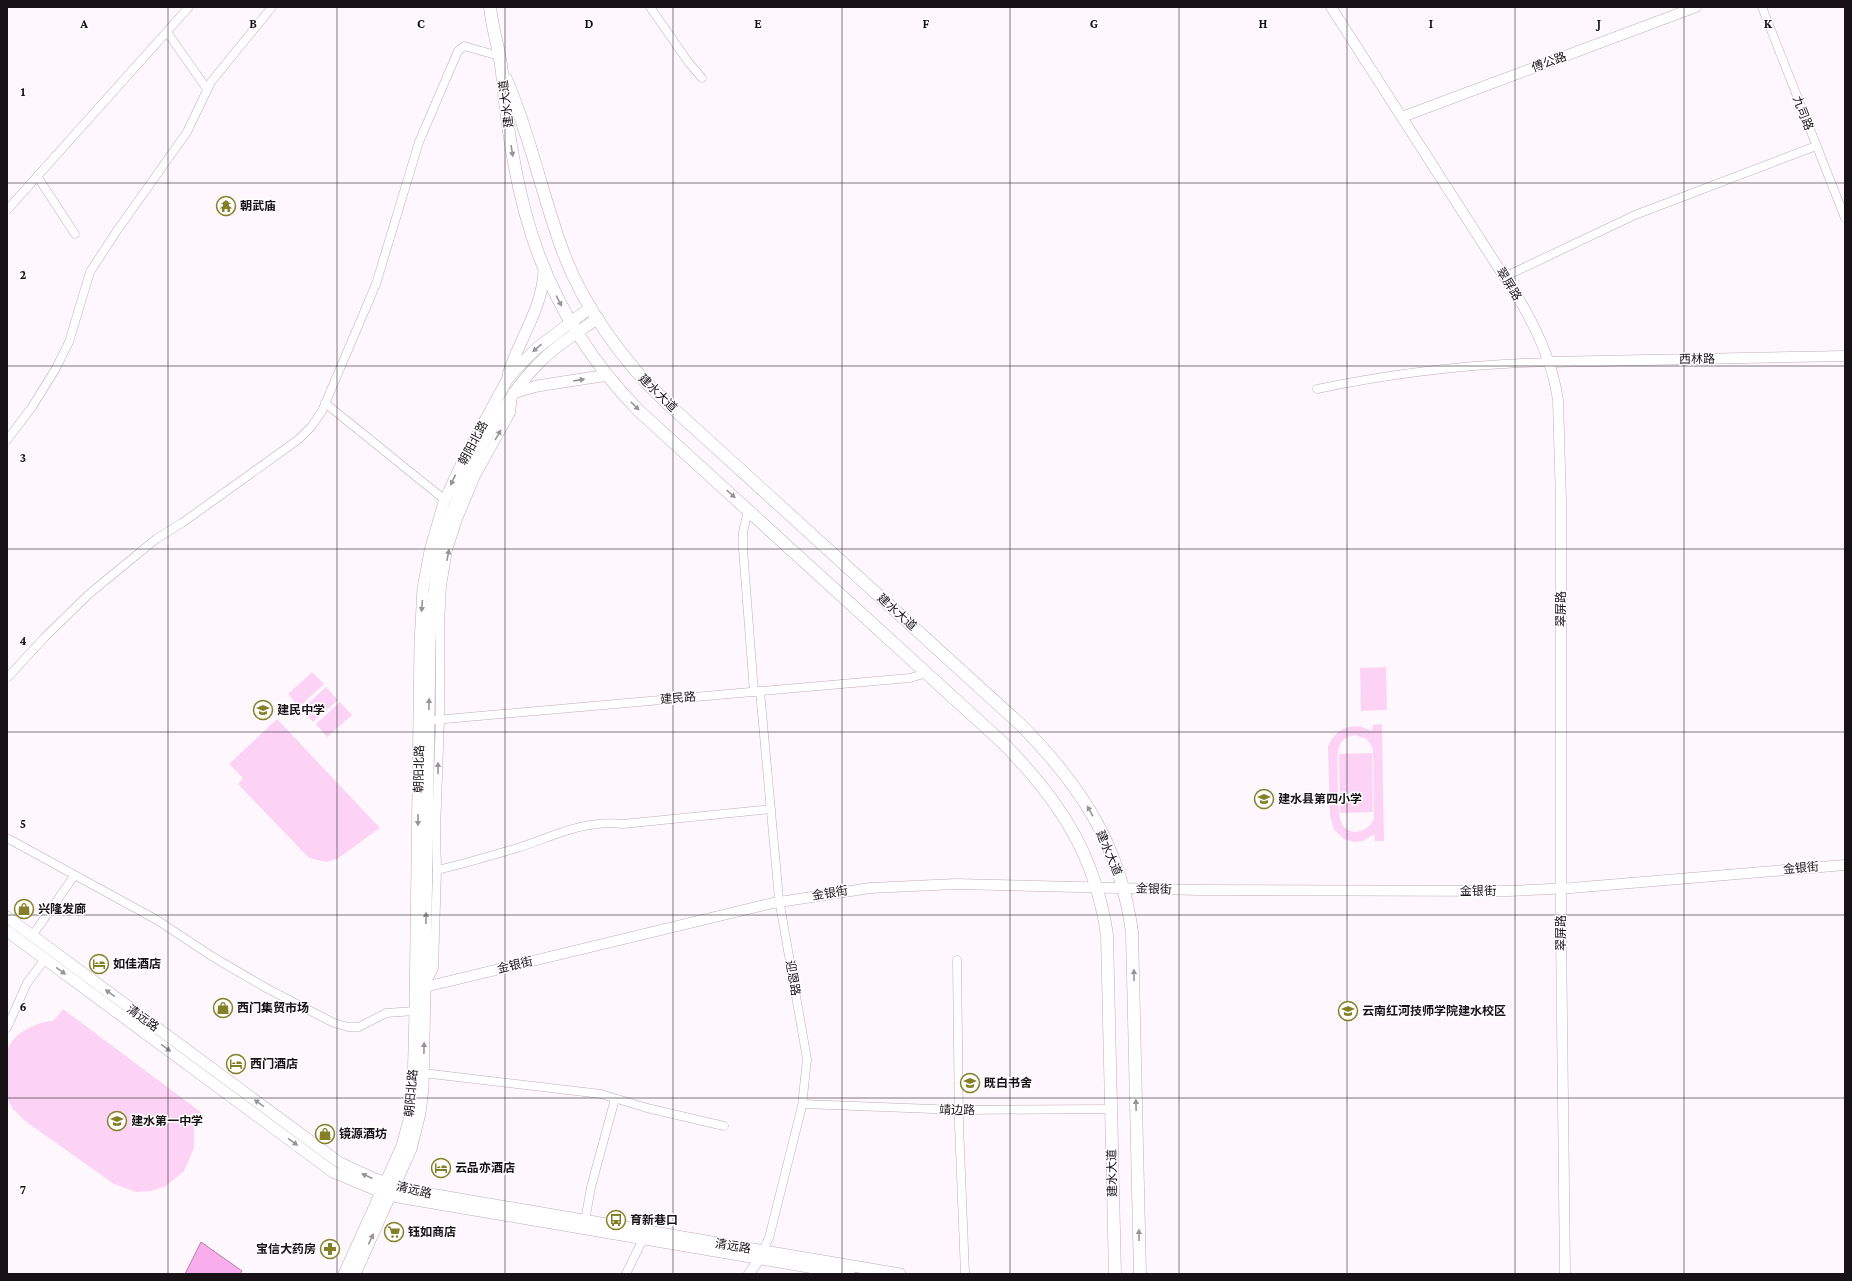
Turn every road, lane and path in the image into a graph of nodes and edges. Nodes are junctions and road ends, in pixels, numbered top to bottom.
1 (189, 7) edge
2 (272, 7) edge
3 (490, 7) edge
4 (650, 7) edge
5 (1331, 7) edge
6 (1696, 7) edge
7 (1762, 7) edge
8 (167, 32) junction
9 (499, 56) junction
10 (502, 71) junction
11 (702, 78) dead end
12 (207, 89) junction
13 (1402, 117) junction
14 (1816, 146) junction
15 (38, 176) junction
16 (7, 210) edge
17 (1845, 218) edge
18 (75, 234) dead end
19 (544, 270) junction
20 (1504, 277) junction
21 (590, 307) junction
22 (598, 318) junction
23 (571, 322) junction
24 (578, 332) junction
25 (1845, 356) edge
26 (1549, 362) junction
27 (608, 375) junction
28 (507, 380) junction
29 (1317, 389) dead end
30 (513, 393) junction
31 (325, 403) junction
32 (7, 440) edge
33 (445, 500) junction
34 (748, 510) junction
35 (927, 674) junction
36 (7, 678) edge
37 (757, 692) junction
38 (434, 720) junction
39 (771, 809) junction
40 (7, 838) edge
41 (1845, 865) edge
42 (437, 870) junction
43 (74, 876) junction
44 (1097, 888) junction
45 (1123, 888) junction
46 (1561, 889) junction
47 (780, 902) junction
48 (7, 917) edge
49 (7, 931) edge
50 (32, 936) junction
51 (45, 959) junction
52 (957, 960) dead end
53 (425, 987) junction
54 (415, 1011) junction
55 (7, 1028) edge
56 (423, 1073) junction
57 (615, 1099) junction
58 (803, 1104) junction
59 (1111, 1109) junction
60 (959, 1110) junction
61 (724, 1126) dead end
62 (388, 1189) junction
63 (585, 1221) junction
64 (643, 1239) junction
65 (760, 1255) junction
66 (853, 1272) edge
67 (344, 1274) edge
68 (355, 1274) edge
69 (626, 1274) edge
70 (749, 1274) edge
71 (758, 1274) edge
72 (900, 1274) edge
73 (965, 1274) edge
74 (1115, 1274) edge
75 (1140, 1274) edge
76 (1565, 1274) edge

1 - 8 street
2 - 12 street
3 - 9 main road
4 - 11 street
5 - 13 street, 翠屏路
6 - 13 street, 傅公路
7 - 14 street, 九司路
8 - 12 street
8 - 15 street
9 - 10 main road
9 - 31 street
10 -> 19 main road, 建水大道
10 - 21 main road, 建水大道
12 - 32 street
13 - 20 street, 翠屏路
14 - 17 street, 九司路
14 - 20 street
15 - 16 street
15 - 18 street
19 -> 23 main road, 建水大道
19 - 28 main road
20 - 26 street, 翠屏路
21 - 22 main road, 建水大道
21 - 23 main road, 朝阳北路
22 - 24 main road, 朝阳北路
45 -> 22 main road, 建水大道
23 - 24 main road, 建水大道
23 -> 28 main road, 朝阳北路
24 - 27 main road, 建水大道
24 - 30 main road, 朝阳北路
25 - 26 street, 西林路
26 - 29 street
26 - 46 street, 翠屏路
30 -> 27 main road
27 -> 34 main road, 建水大道
28 -> 33 main road, 朝阳北路
38 -> 30 main road, 朝阳北路
31 - 33 street
31 - 36 street
33 -> 54 main road, 朝阳北路
34 - 35 main road, 建水大道
34 - 37 street, 迎恩路
35 - 37 street, 建民路
35 - 44 main road, 建水大道
37 - 38 street, 建民路
37 - 39 street, 迎恩路
42 -> 38 street
53 -> 38 main road, 朝阳北路
39 - 42 street
39 - 47 street, 迎恩路
40 - 43 street
41 - 46 street, 金银街
42 - 53 street
43 - 50 street
43 - 54 street
44 - 45 street, 金银街
44 - 47 street, 金银街
44 - 59 main road, 建水大道
45 - 46 street, 金银街
75 -> 45 main road, 建水大道
46 - 76 street, 翠屏路
47 - 53 street, 金银街
47 - 58 street, 迎恩路
48 - 50 main road, 清远路
49 - 51 main road, 清远路
62 -> 50 main road, 清远路
51 - 55 street
51 -> 62 main road, 清远路
52 - 60 street
56 -> 53 main road, 朝阳北路
54 - 62 main road, 朝阳北路
56 - 57 street
56 - 62 main road, 朝阳北路
57 - 61 street
57 - 63 street
58 - 60 street, 靖边路
58 - 65 street, 迎恩路
59 - 60 street, 靖边路
59 - 74 main road, 建水大道
60 - 73 street
62 - 63 main road, 清远路
62 - 64 main road, 清远路
62 - 67 main road, 朝阳北路
68 -> 62 main road, 朝阳北路
63 - 65 main road, 清远路
64 - 65 main road, 清远路
64 - 69 street
65 - 66 main road, 清远路
65 - 70 street, 迎恩路
65 - 71 street, 迎恩路
66 - 72 main road, 清远路

